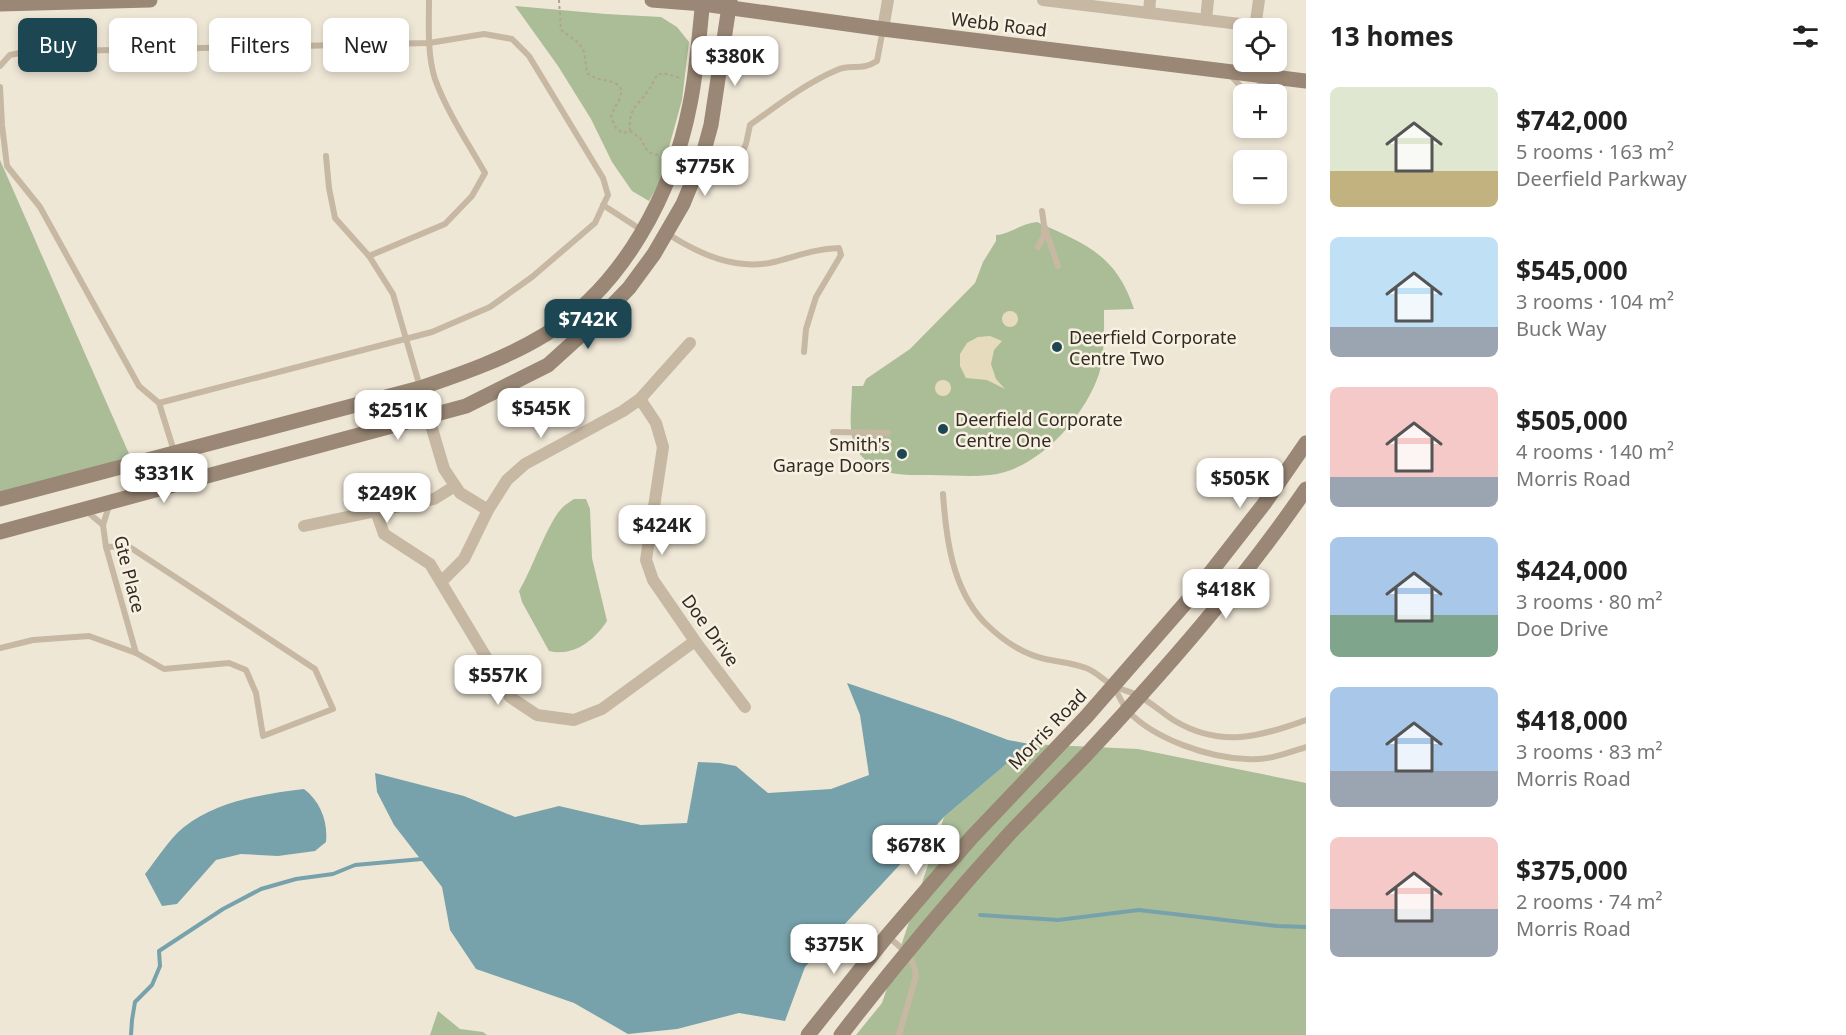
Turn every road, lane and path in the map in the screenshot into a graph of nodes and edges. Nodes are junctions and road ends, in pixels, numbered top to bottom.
1 (150, 0) edge
2 (429, 0) edge
3 (559, 0) edge
4 (652, 0) edge
5 (888, 0) edge
6 (1043, 0) edge
7 (1208, 0) edge
8 (1259, 0) edge
9 (703, 2) edge
10 (0, 4) edge
11 (729, 4) edge
12 (1150, 6) edge
13 (1257, 18) edge
14 (1206, 20) junction
15 (1233, 24) edge
16 (883, 29) junction
17 (429, 43) junction
18 (0, 66) edge
19 (1233, 69) edge
20 (1222, 70) junction
21 (1262, 72) edge
22 (1274, 77) junction
23 (1306, 81) edge
24 (694, 82) junction
25 (1239, 84) edge
26 (1261, 84) edge
27 (0, 87) edge
28 (630, 131) junction
29 (327, 156) dead end
30 (702, 158) junction
31 (675, 160) junction
32 (603, 205) junction
33 (1042, 211) dead end
34 (1044, 225) junction
35 (643, 232) junction
36 (667, 234) junction
37 (1038, 247) dead end
38 (369, 256) junction
39 (1058, 266) dead end
40 (406, 338) junction
41 (690, 343) dead end
42 (804, 352) dead end
43 (420, 388) junction
44 (640, 399) junction
45 (159, 403) junction
46 (428, 416) junction
47 (833, 432) dead end
48 (888, 433) dead end
49 (1306, 443) edge
50 (174, 452) junction
51 (455, 486) junction
52 (1306, 489) edge
53 (943, 494) dead end
54 (0, 499) edge
55 (111, 502) junction
56 (84, 509) junction
57 (488, 510) junction
58 (376, 511) junction
59 (103, 525) junction
60 (304, 526) dead end
61 (0, 532) edge
62 (106, 547) junction
63 (441, 582) junction
64 (695, 641) junction
65 (0, 648) edge
66 (136, 653) junction
67 (1114, 686) junction
68 (1139, 696) junction
69 (745, 707) dead end
70 (1127, 710) junction
71 (1306, 720) edge
72 (1306, 747) edge
73 (887, 936) junction
74 (907, 953) junction
75 (808, 1035) edge
76 (841, 1035) edge
77 (898, 1035) edge

1 - 10 street
2 - 17 lane
3 - 28 path
4 - 9 street, Webb Road
5 - 16 street
6 - 12 street
7 - 14 street
8 - 13 street
9 - 11 street, Webb Road
9 - 24 street
11 - 16 street, Webb Road
11 - 30 street
12 - 14 street
14 - 15 street
16 - 20 street, Webb Road
16 - 30 lane
17 - 18 lane
17 - 32 lane
17 - 38 lane
19 - 20 street, Webb Road
20 - 25 lane
21 - 22 street, Webb Road
22 - 23 street, Webb Road
22 - 26 lane
24 - 28 path
24 - 31 street
27 - 45 lane
28 - 31 path
29 - 38 lane
30 - 36 street
31 - 35 street
32 - 35 lane
32 - 40 lane
33 - 34 lane
34 - 37 lane
34 - 39 lane
35 - 43 street
36 - 42 lane
36 - 46 street
38 - 40 lane
40 - 43 lane
40 - 45 lane
41 - 44 street
43 - 46 street
43 - 50 street
44 - 57 street
44 - 64 street, Doe Drive
45 - 50 lane
46 - 51 street
46 - 55 street
47 - 48 lane
49 - 67 street, Morris Road
50 - 54 street
51 - 57 street
51 - 58 street
52 - 68 street
53 - 67 lane
55 - 56 street
55 - 59 lane
56 - 59 lane, Gte Place
56 - 61 street
57 - 63 street
58 - 60 street
58 - 63 street
59 - 62 lane, Gte Place
62 - 66 lane, Gte Place
62 - 66 lane
63 - 64 street
64 - 69 street, Doe Drive
65 - 66 lane
67 - 68 lane
67 - 70 lane
67 - 73 street, Morris Road
68 - 70 street
68 - 71 lane
70 - 72 lane
70 - 74 street
73 - 74 lane
73 - 75 street, Morris Road
74 - 76 street
74 - 77 lane

